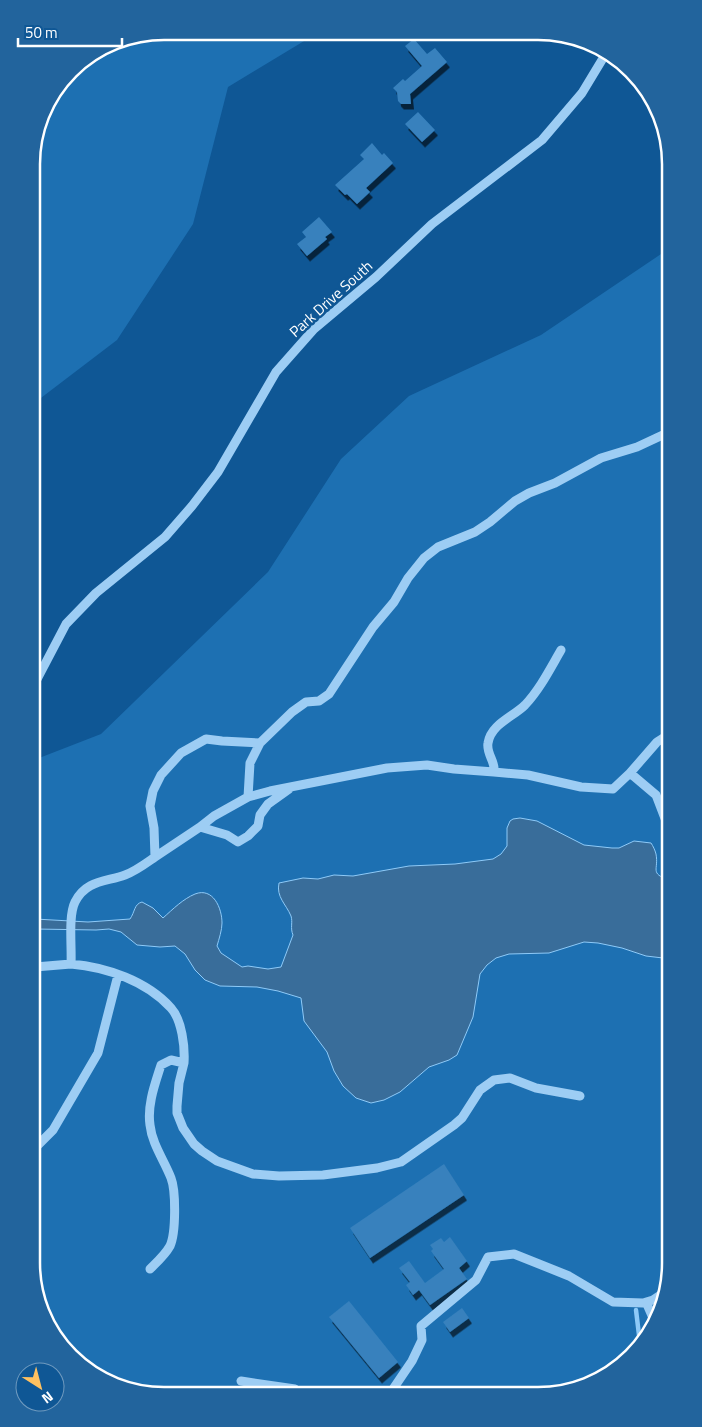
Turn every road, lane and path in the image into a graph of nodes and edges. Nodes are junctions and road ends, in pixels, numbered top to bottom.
1 (602, 58) edge
2 (662, 435) edge
3 (560, 650) dead end
4 (40, 674) edge
5 (662, 739) edge
6 (260, 743) junction
7 (494, 772) junction
8 (630, 774) junction
9 (293, 786) junction
10 (248, 797) junction
11 (662, 811) edge
12 (200, 827) junction
13 (155, 857) junction
14 (71, 964) junction
15 (40, 967) edge
16 (118, 975) junction
17 (184, 1063) junction
18 (580, 1096) dead end
19 (40, 1143) edge
20 (150, 1270) dead end
21 (657, 1296) edge
22 (646, 1302) junction
23 (651, 1313) edge
24 (241, 1381) dead end
25 (282, 1387) edge
26 (394, 1387) edge

1 - 4 street, Park Drive South
2 - 6 street
3 - 7 street
5 - 8 street
6 - 10 street
6 - 13 street
7 - 8 street
7 - 9 street
8 - 11 street
9 - 10 street
9 - 12 street
10 - 12 street
12 - 13 street
13 - 14 street
14 - 15 street
14 - 16 street
16 - 17 street
16 - 19 street
17 - 18 street
17 - 20 street
21 - 22 street
22 - 23 street
22 - 26 street
24 - 25 street

